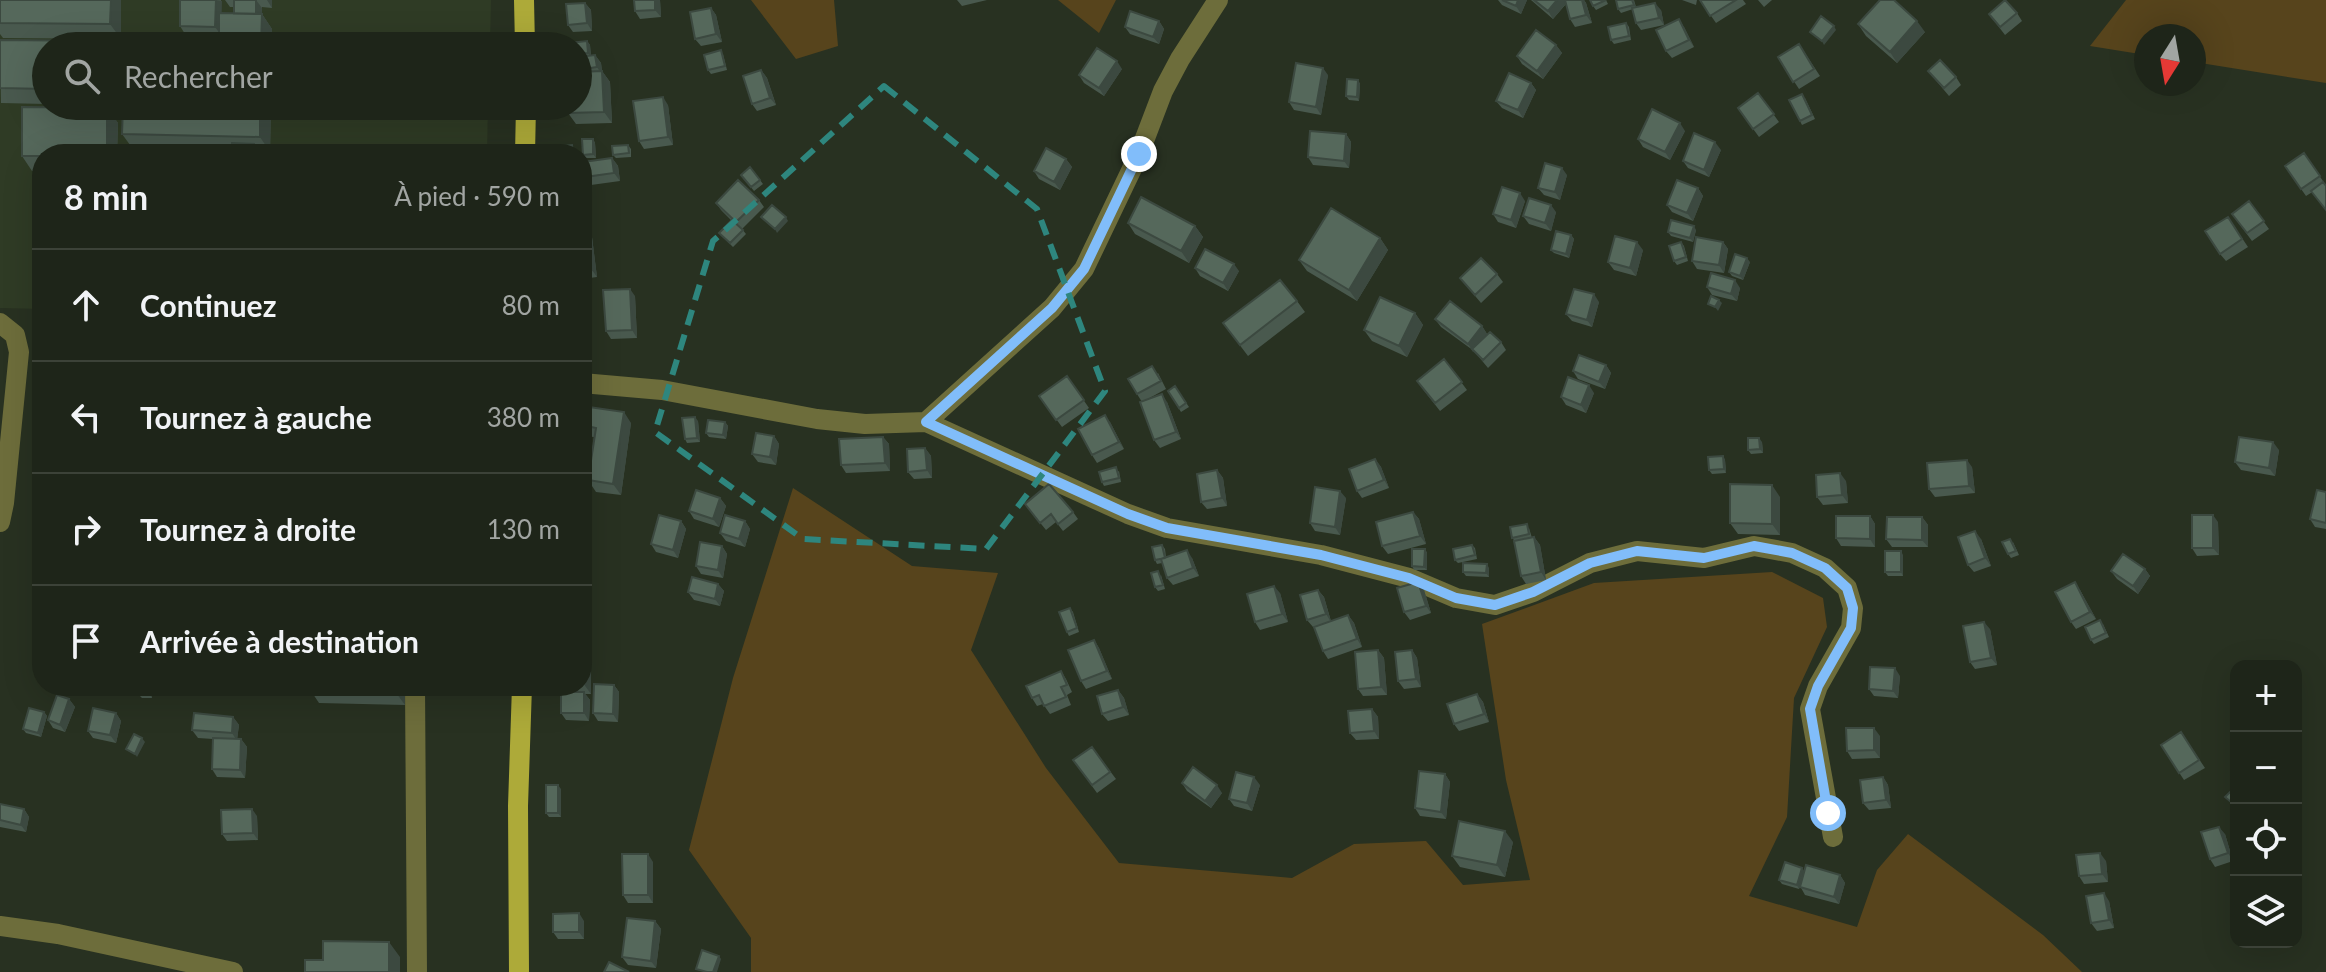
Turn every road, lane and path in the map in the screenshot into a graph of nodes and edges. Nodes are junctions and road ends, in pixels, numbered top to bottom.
1 (524, 0) edge
2 (1218, 0) edge
3 (525, 32) edge
4 (526, 120) edge
5 (525, 144) edge
6 (0, 323) edge
7 (592, 384) edge
8 (926, 422) junction
9 (0, 522) edge
10 (415, 696) edge
11 (522, 696) edge
12 (1833, 837) dead end
13 (0, 926) edge
14 (233, 972) edge
15 (417, 972) edge
16 (519, 972) edge

1 - 3 main road
2 - 8 street
4 - 5 main road
6 - 9 street
7 - 8 street
8 - 12 street
10 - 15 street
11 - 16 main road
13 - 14 street

